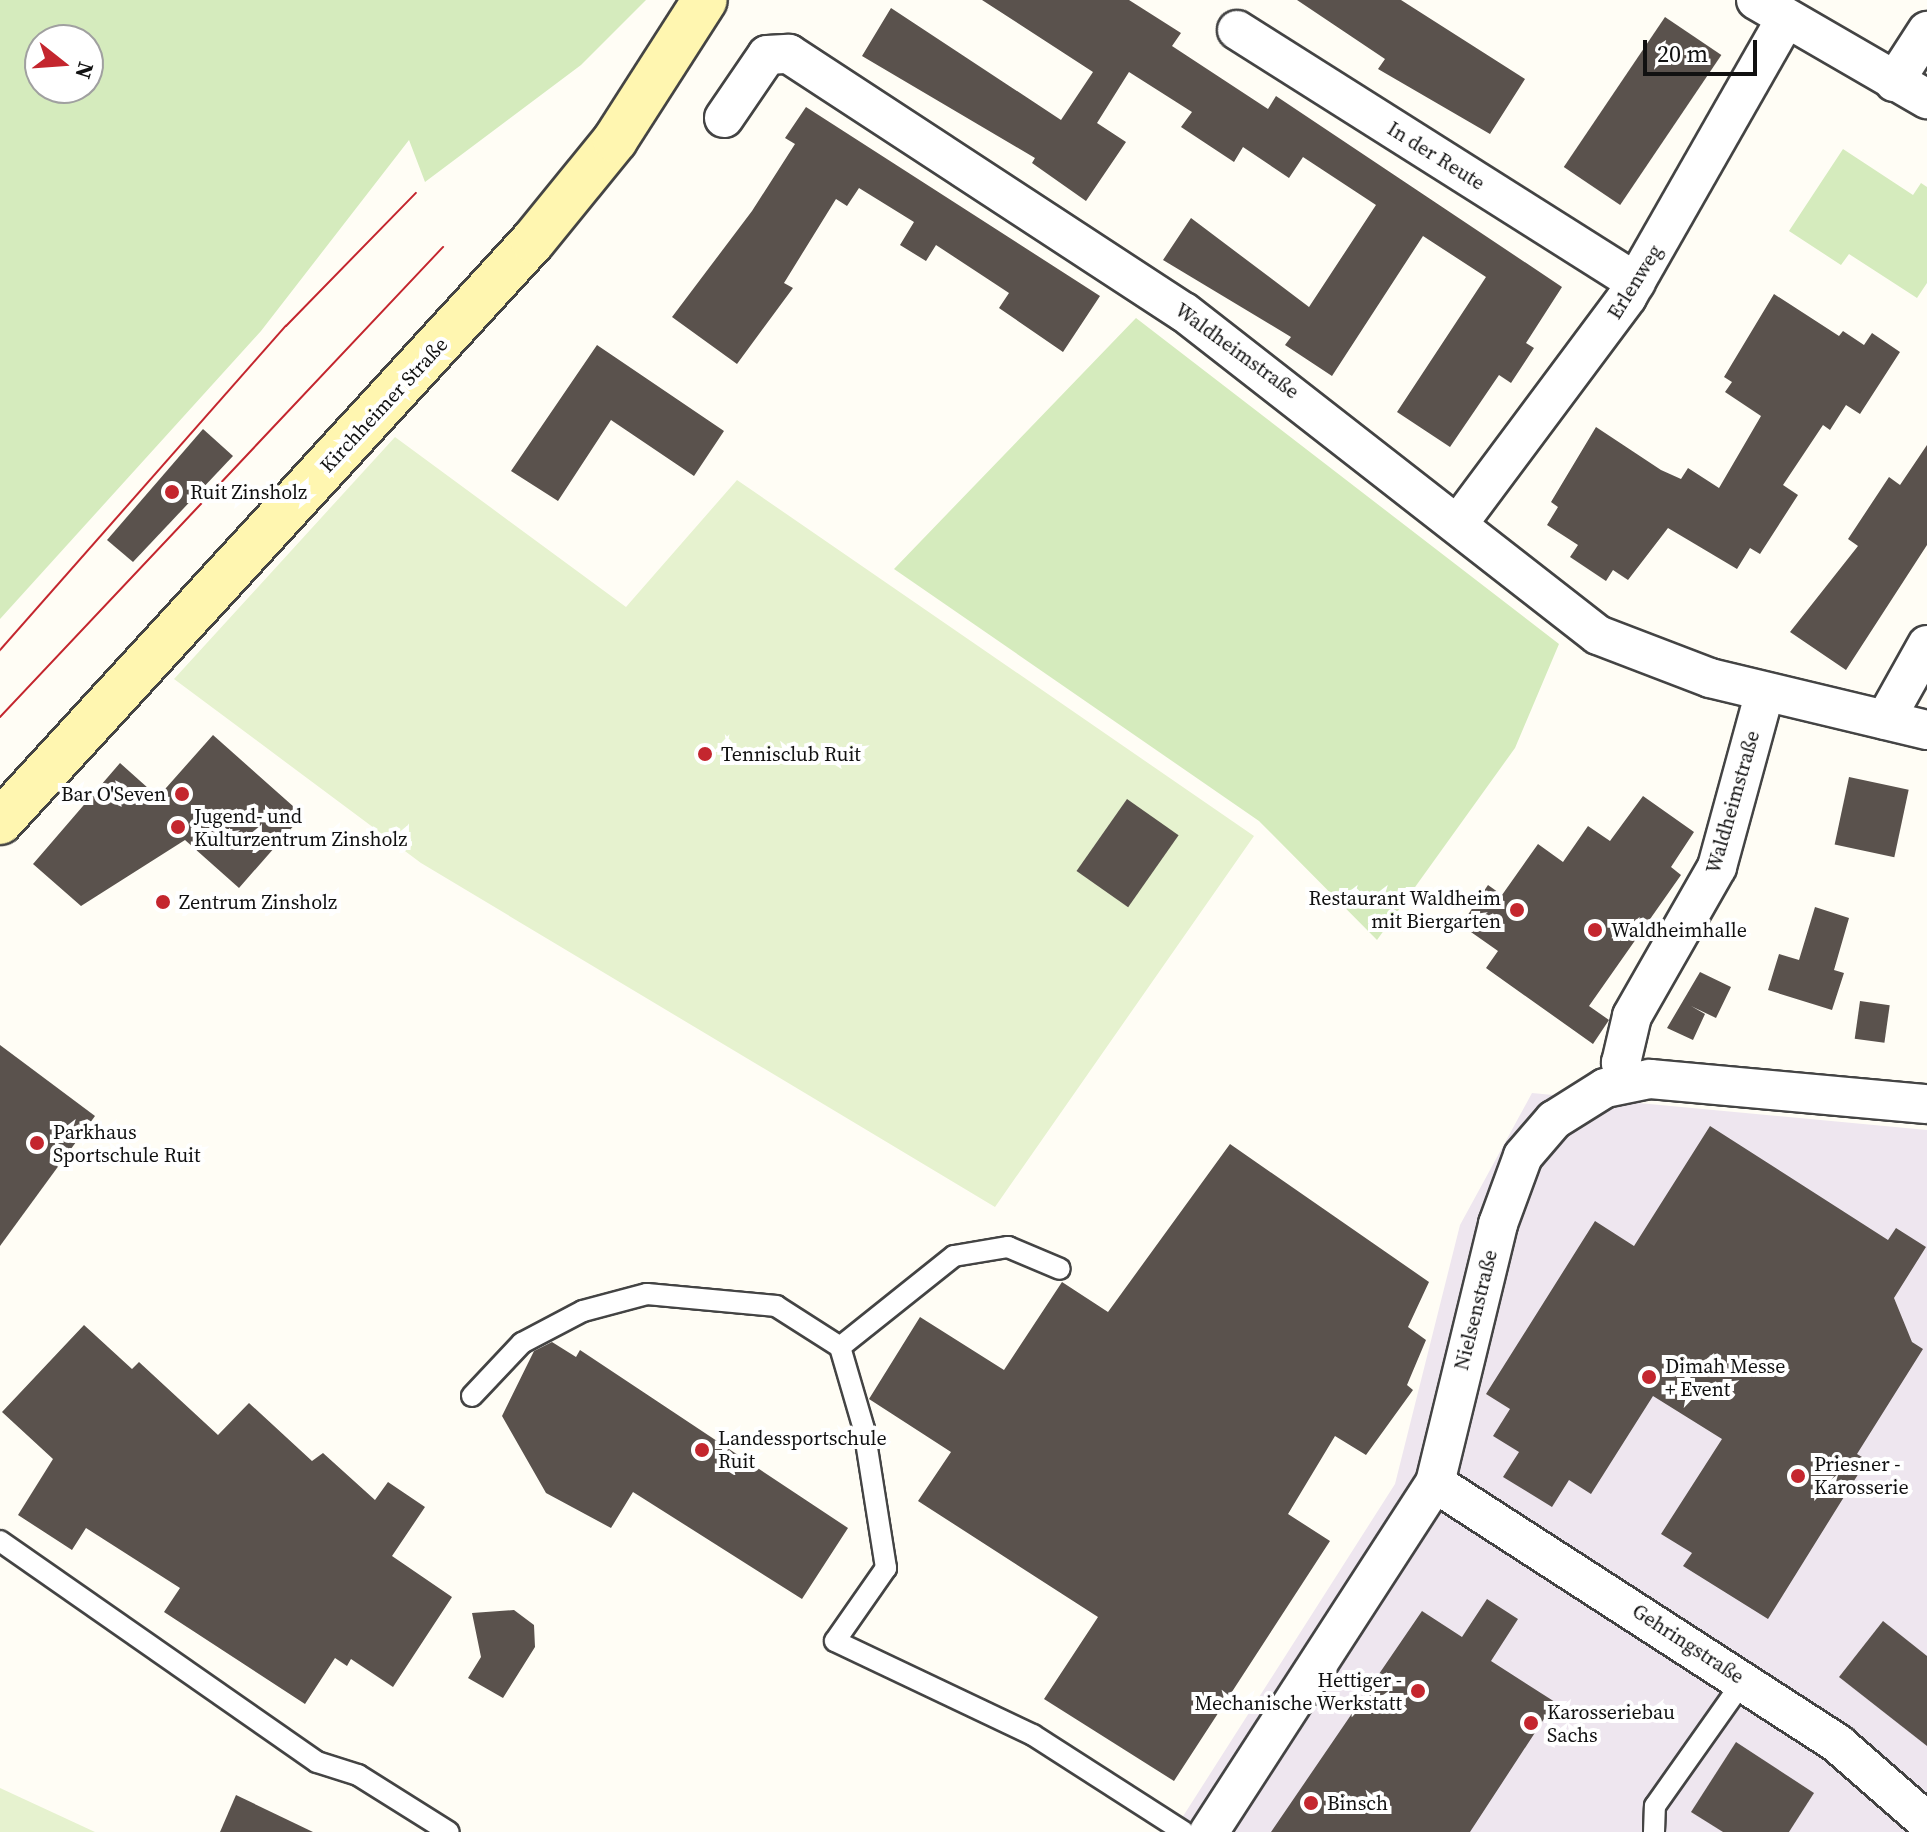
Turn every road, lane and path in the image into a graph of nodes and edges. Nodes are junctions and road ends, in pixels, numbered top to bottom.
1 (705, 0) edge
2 (1770, 11) edge
3 (1237, 30) dead end
4 (1927, 31) edge
5 (1911, 90) edge
6 (724, 118) dead end
7 (1636, 282) junction
8 (1458, 524) junction
9 (1927, 645) edge
10 (1765, 692) junction
11 (1885, 720) junction
12 (1927, 730) edge
13 (0, 822) edge
14 (1626, 1082) junction
15 (1927, 1104) edge
16 (1060, 1269) dead end
17 (840, 1347) junction
18 (472, 1396) dead end
19 (1435, 1483) junction
20 (0, 1541) edge
21 (1744, 1680) junction
22 (1927, 1822) edge
23 (449, 1832) edge
24 (1184, 1832) edge
25 (1209, 1832) edge
26 (1654, 1832) edge

1 - 13 main road, Kirchheimer Straße
2 - 5 street
2 - 7 street, Erlenweg
3 - 7 street, In der Reute
4 - 5 street
6 - 8 street, Waldheimstraße
7 - 8 street, Erlenweg
8 - 10 street, Waldheimstraße
9 - 11 street
10 - 11 street, Waldheimstraße
10 - 14 street, Waldheimstraße
11 - 12 street, Waldheimstraße
14 - 15 street, Nielsenstraße
14 - 19 street, Nielsenstraße
16 - 17 lane
17 - 18 lane
17 - 24 lane
19 - 21 street, Gehringstraße
19 - 25 street, Nielsenstraße
20 - 23 lane
21 - 22 street, Gehringstraße
21 - 26 lane

